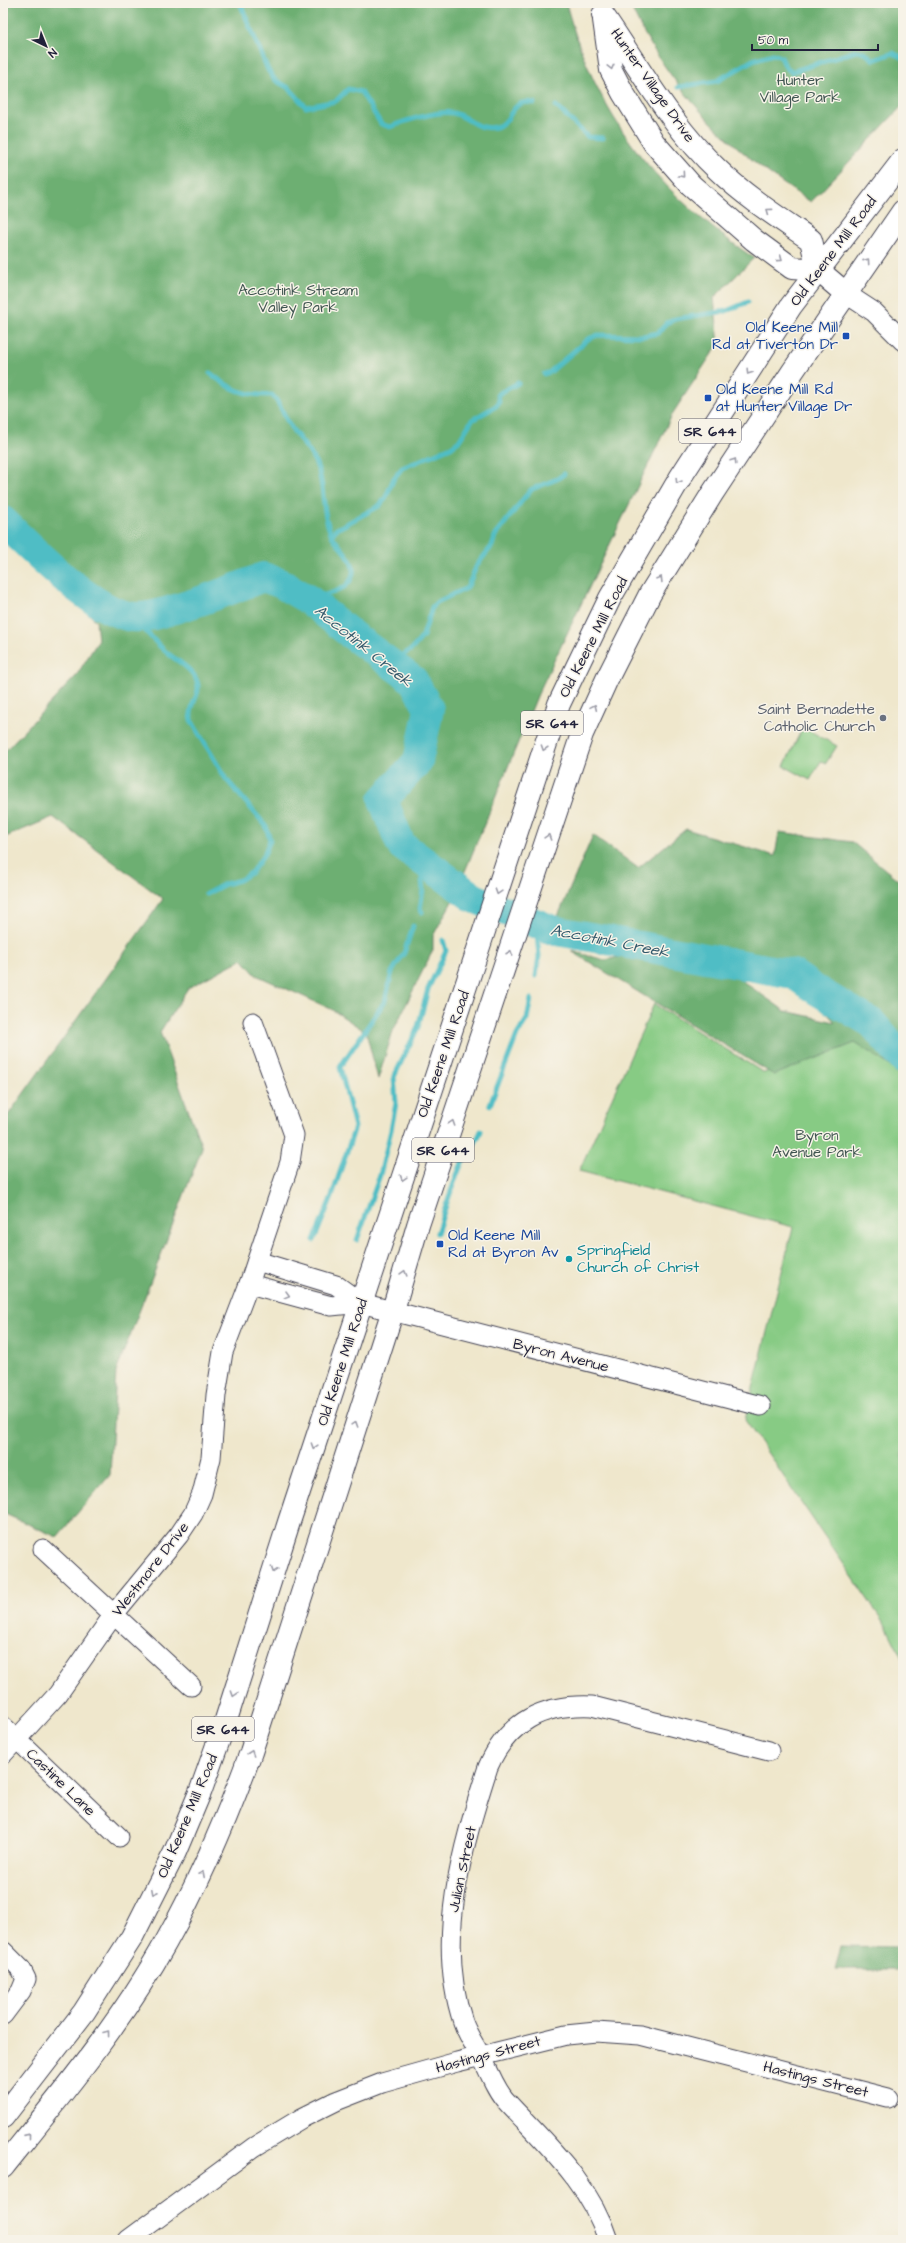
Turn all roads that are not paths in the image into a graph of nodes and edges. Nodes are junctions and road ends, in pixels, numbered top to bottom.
1 (601, 9) edge
2 (903, 160) edge
3 (903, 211) edge
4 (818, 270) junction
5 (845, 293) junction
6 (903, 341) edge
7 (253, 1022) dead end
8 (257, 1261) junction
9 (249, 1284) junction
10 (361, 1303) junction
11 (393, 1310) junction
12 (761, 1406) dead end
13 (43, 1549) dead end
14 (114, 1614) junction
15 (191, 1686) dead end
16 (3, 1726) edge
17 (17, 1739) junction
18 (769, 1751) dead end
19 (3, 1754) edge
20 (119, 1837) dead end
21 (3, 1951) edge
22 (3, 2015) edge
23 (481, 2056) junction
24 (888, 2098) dead end
25 (3, 2116) edge
26 (3, 2167) edge
27 (128, 2240) edge
28 (608, 2240) edge

4 -> 1 main road, Hunter Village Drive
1 -> 4 main road, Hunter Village Drive
2 - 4 main road, Old Keene Mill Road / SR 644
5 -> 3 main road, Old Keene Mill Road / SR 644
4 - 5 main road
4 -> 10 main road, Old Keene Mill Road / SR 644
5 - 6 street
11 -> 5 main road, Old Keene Mill Road / SR 644
7 - 8 street, Westmore Drive
8 - 9 street, Westmore Drive
8 - 10 street
9 -> 10 street
9 - 14 street, Westmore Drive
10 - 11 street, Byron Avenue
10 -> 25 main road, Old Keene Mill Road / SR 644
11 - 12 street, Byron Avenue
26 -> 11 main road, Old Keene Mill Road / SR 644
13 - 14 street
14 - 15 street
14 - 17 street, Westmore Drive
16 - 17 street, Castine Lane
17 - 19 street, Westmore Drive
17 - 20 street, Castine Lane
18 - 23 street, Julian Street
21 - 22 street
23 - 24 street, Hastings Street
23 - 27 street, Hastings Street
23 - 28 street, Julian Street

